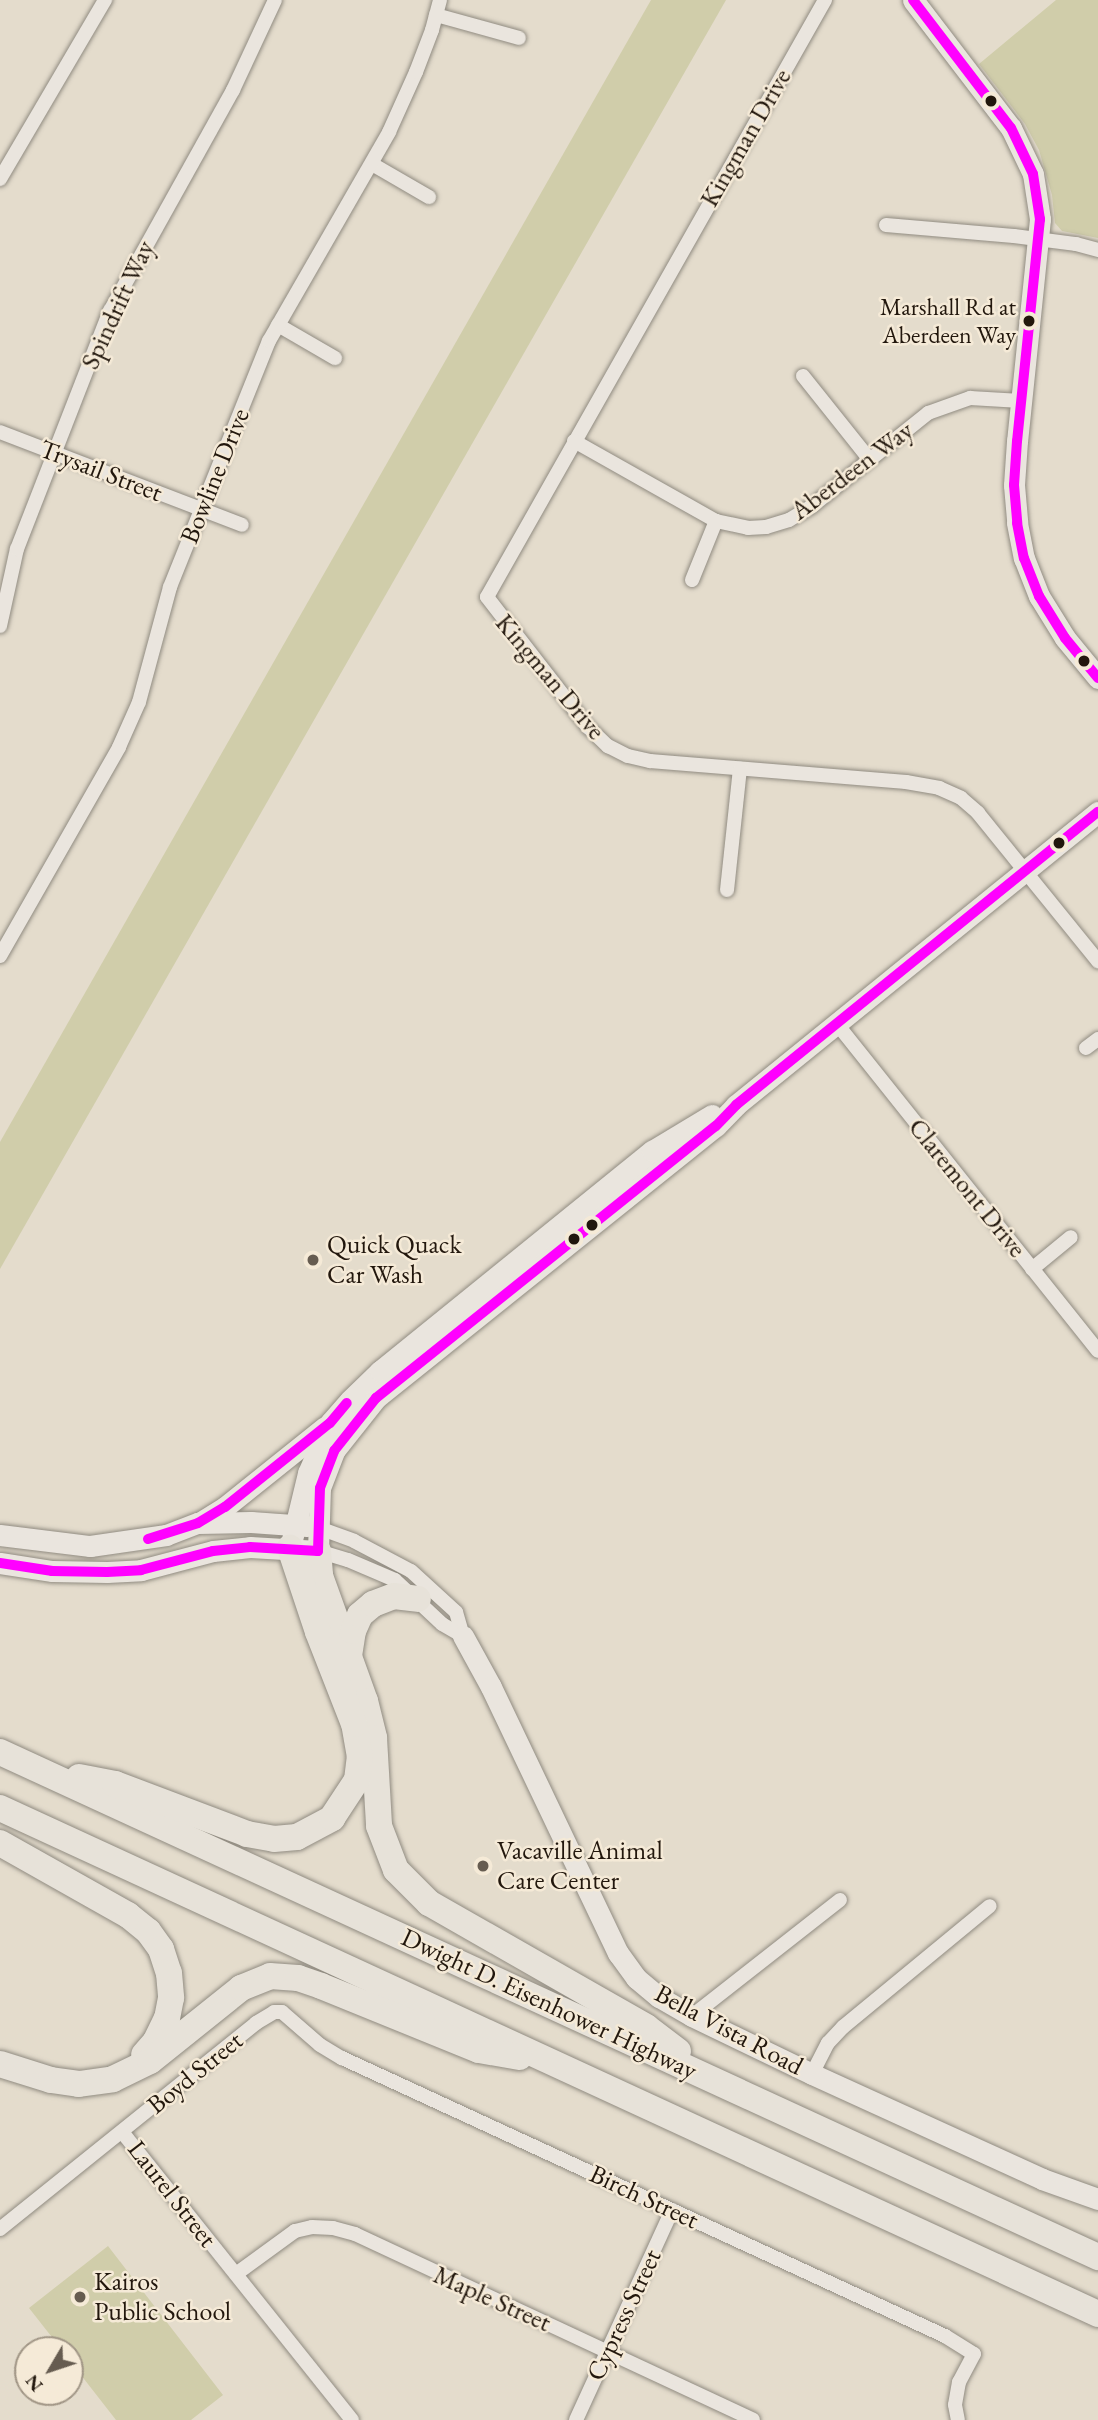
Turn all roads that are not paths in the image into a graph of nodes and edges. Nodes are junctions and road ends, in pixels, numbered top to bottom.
1 (106, 0) edge
2 (275, 0) edge
3 (440, 0) edge
4 (825, 0) edge
5 (912, 0) edge
6 (436, 15) junction
7 (519, 38) dead end
8 (372, 164) junction
9 (0, 179) edge
10 (429, 197) dead end
11 (886, 225) dead end
12 (1038, 240) junction
13 (1098, 250) edge
14 (278, 325) junction
15 (335, 358) dead end
16 (803, 376) dead end
17 (1021, 401) junction
18 (0, 432) edge
19 (574, 441) junction
20 (54, 454) junction
21 (870, 460) junction
22 (201, 510) junction
23 (716, 521) junction
24 (242, 525) dead end
25 (692, 580) dead end
26 (0, 626) edge
27 (1098, 678) edge
28 (740, 769) junction
29 (1098, 812) edge
30 (1025, 872) junction
31 (727, 890) dead end
32 (0, 956) edge
33 (1098, 961) edge
34 (837, 1024) junction
35 (736, 1105) junction
36 (1071, 1237) dead end
37 (1032, 1269) junction
38 (1098, 1351) edge
39 (330, 1423) junction
40 (198, 1523) junction
41 (0, 1535) edge
42 (293, 1536) junction
43 (318, 1540) junction
44 (0, 1563) edge
45 (418, 1599) junction
46 (463, 1636) junction
47 (349, 1656) junction
48 (0, 1752) edge
49 (37, 1769) junction
50 (0, 1808) edge
51 (0, 1843) edge
52 (840, 1900) dead end
53 (990, 1906) dead end
54 (692, 2016) junction
55 (259, 2022) joint
56 (554, 2063) junction
57 (0, 2064) edge
58 (131, 2070) junction
59 (812, 2074) junction
60 (718, 2082) junction
61 (123, 2133) junction
62 (1098, 2199) edge
63 (672, 2210) junction
64 (0, 2229) edge
65 (1098, 2257) edge
66 (236, 2274) junction
67 (1098, 2314) edge
68 (607, 2351) junction
69 (352, 2420) edge
70 (576, 2420) edge
71 (752, 2420) edge
72 (958, 2420) edge

1 - 9 street
2 - 20 street, Spindrift Way
3 - 6 street, Bowline Drive
4 - 19 street, Kingman Drive
5 - 12 street
6 - 7 street
6 - 8 street, Bowline Drive
8 - 10 street
8 - 14 street, Bowline Drive
11 - 12 street
12 - 13 street
12 - 17 street
14 - 15 street
14 - 22 street, Bowline Drive
16 - 21 street
17 - 21 street, Aberdeen Way
17 - 27 street
18 - 20 street, Trysail Street
19 - 23 street, Aberdeen Way
19 - 28 street, Kingman Drive
20 - 22 street, Trysail Street
20 - 26 street, Spindrift Way
21 - 23 street, Aberdeen Way
22 - 24 street, Trysail Street
22 - 32 street, Bowline Drive
23 - 25 street
28 - 30 street, Kingman Drive
28 - 31 street
29 - 30 street
30 - 33 street, Kingman Drive
30 - 34 street
34 - 35 street
34 - 37 street, Claremont Drive
35 - 39 street
35 - 43 street
36 - 37 street
37 - 38 street, Claremont Drive
39 - 40 street
39 - 42 street
40 - 41 street
40 - 42 street
42 - 43 street
42 - 44 street
42 - 49 highway
43 - 45 street, Bella Vista Road
43 - 46 street, Bella Vista Road
43 - 47 highway
45 - 46 street, Bella Vista Road
45 - 47 highway
46 - 54 street, Bella Vista Road
47 - 60 highway
48 - 49 highway, Dwight D. Eisenhower Highway
49 - 60 highway, Dwight D. Eisenhower Highway
50 - 56 highway, Dwight D. Eisenhower Highway
51 - 58 highway
52 - 54 street
53 - 59 street
54 - 59 street, Bella Vista Road
55 - 61 street, Boyd Street
55 - 63 street, Birch Street
56 - 58 highway
56 - 67 highway, Dwight D. Eisenhower Highway
57 - 58 highway
59 - 62 street, Bella Vista Road
60 - 65 highway, Dwight D. Eisenhower Highway
61 - 64 street, Boyd Street
61 - 66 street, Laurel Street
63 - 68 street, Cypress Street
63 - 72 street, Birch Street
66 - 68 street, Maple Street
66 - 69 street, Laurel Street
68 - 70 street, Cypress Street
68 - 71 street, Maple Street

